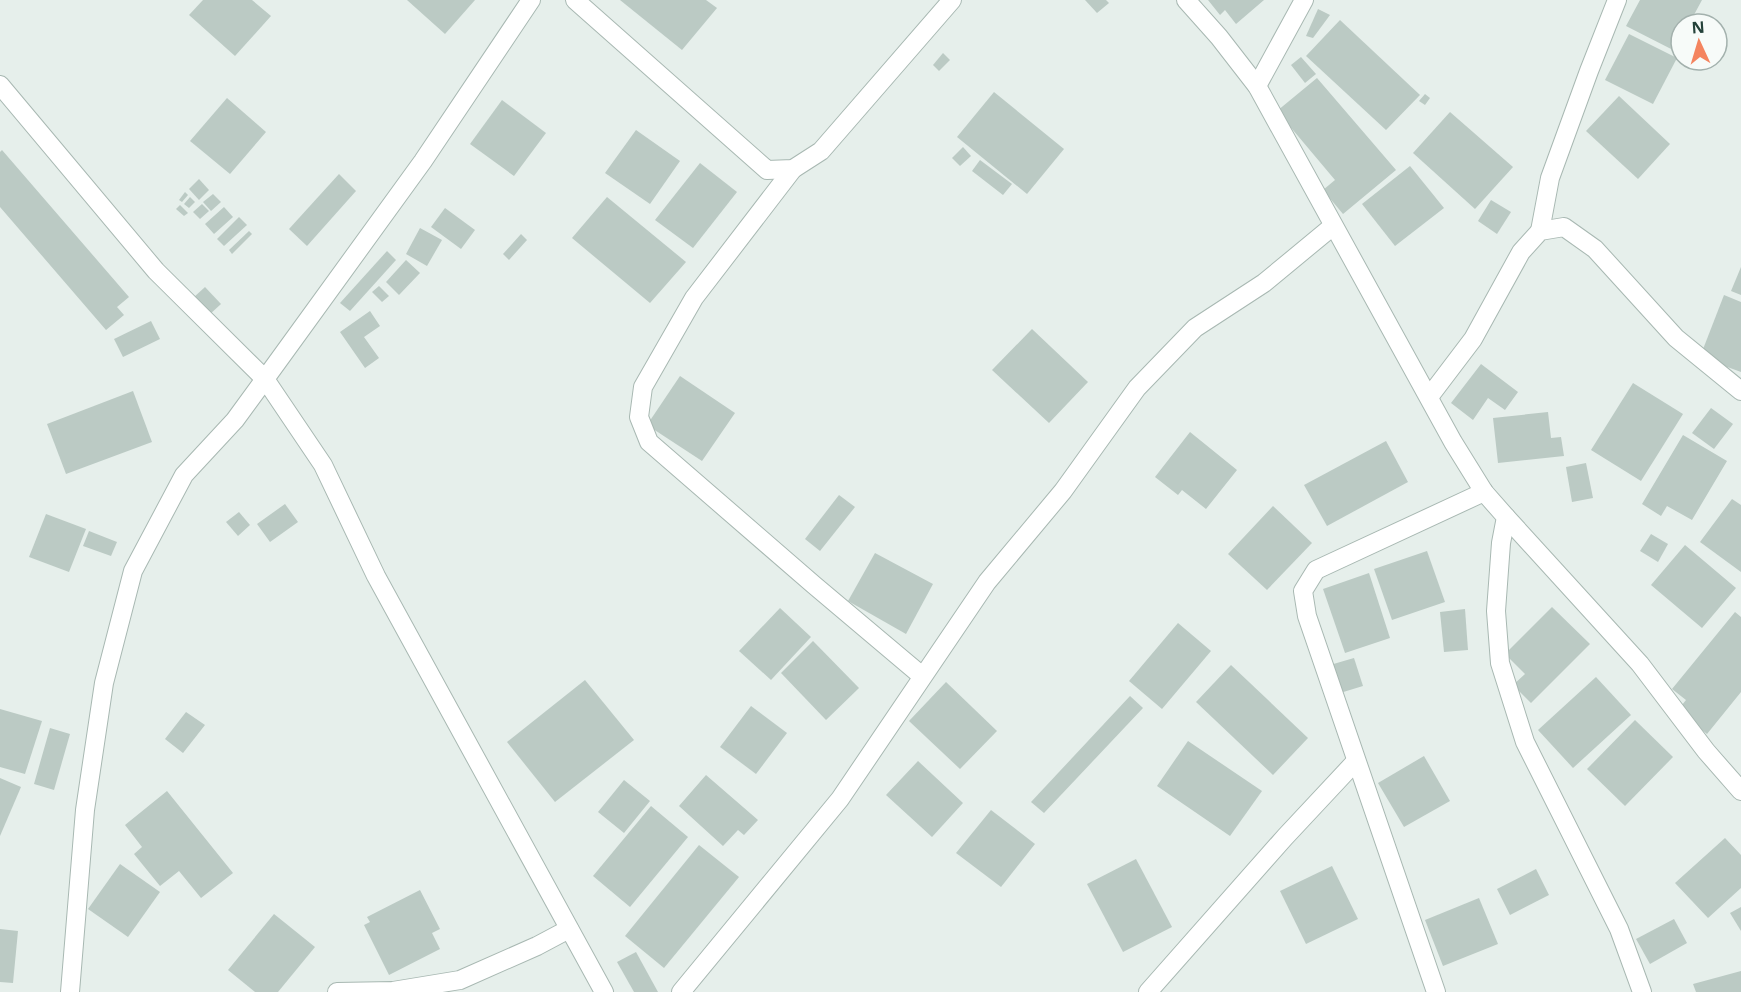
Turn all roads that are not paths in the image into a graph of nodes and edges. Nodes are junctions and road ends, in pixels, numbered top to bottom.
1 (531, 0) edge
2 (575, 0) edge
3 (952, 0) edge
4 (1186, 0) edge
5 (1304, 0) edge
6 (1617, 0) edge
7 (0, 85) edge
8 (1257, 86) junction
9 (6, 104) edge
10 (793, 168) junction
11 (1333, 226) junction
12 (1540, 231) junction
13 (265, 379) junction
14 (1741, 391) edge
15 (1429, 397) junction
16 (1484, 492) junction
17 (1506, 517) junction
18 (922, 675) junction
19 (1356, 760) junction
20 (1741, 791) edge
21 (569, 928) junction
22 (70, 992) edge
23 (337, 992) edge
24 (604, 992) edge
25 (681, 992) edge
26 (1148, 992) edge
27 (1436, 992) edge
28 (1642, 992) edge

1 - 13 street
2 - 10 street
3 - 10 street
4 - 8 street
5 - 8 street
6 - 12 street
7 - 9 street
8 - 11 street
9 - 13 street
10 - 18 street
11 - 15 street
11 - 18 street
12 - 14 street
12 - 15 street
13 - 21 street
13 - 22 street
15 - 16 street
16 - 17 street
16 - 19 street
17 - 20 street
17 - 28 street
18 - 25 street
19 - 26 street
19 - 27 street
21 - 23 street
21 - 24 street

